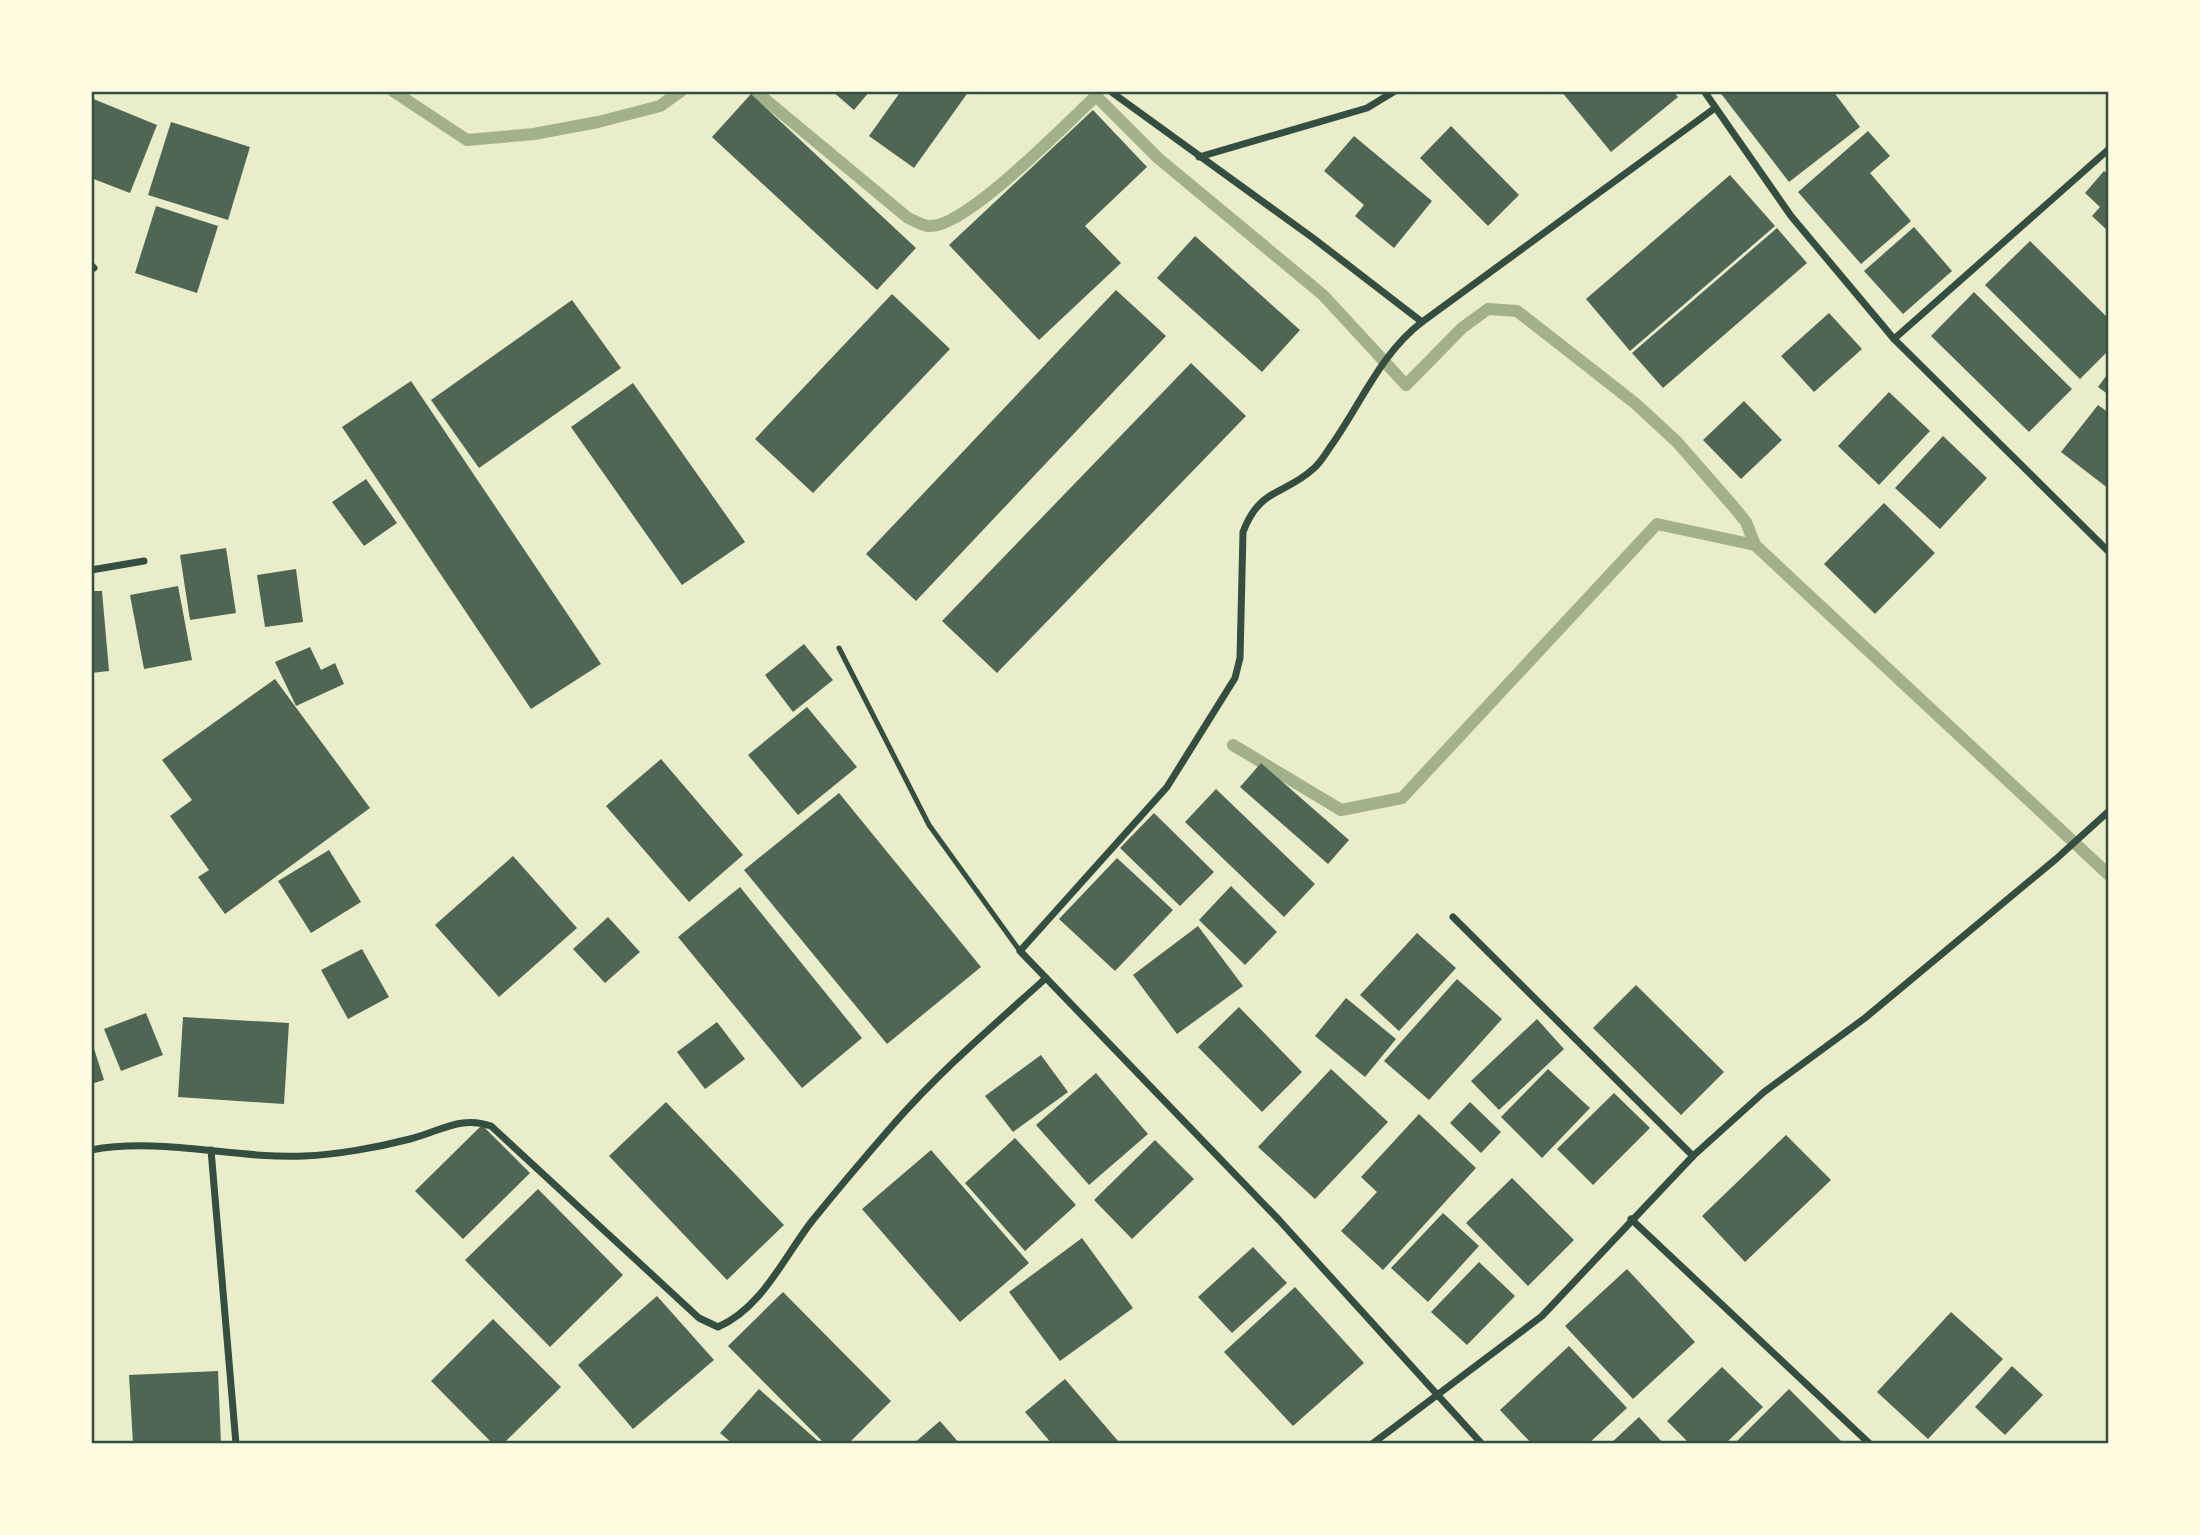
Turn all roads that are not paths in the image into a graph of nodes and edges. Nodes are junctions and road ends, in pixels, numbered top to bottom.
1 (1110, 91) edge
2 (1395, 91) edge
3 (1704, 91) edge
4 (1715, 107) junction
5 (2109, 149) edge
6 (1199, 157) junction
7 (1422, 322) junction
8 (1894, 339) junction
9 (2109, 552) edge
10 (144, 561) dead end
11 (91, 570) edge
12 (839, 648) dead end
13 (2109, 811) edge
14 (1453, 918) dead end
15 (1020, 951) junction
16 (1046, 978) junction
17 (91, 1150) edge
18 (211, 1150) junction
19 (1693, 1156) junction
20 (1630, 1219) junction
21 (1437, 1396) junction
22 (236, 1444) edge
23 (1372, 1444) edge
24 (1482, 1444) edge
25 (1870, 1444) edge

1 - 6 street
2 - 6 street
3 - 4 street
4 - 7 street
4 - 8 street
5 - 8 street
6 - 7 street
7 - 15 street
8 - 9 street
10 - 11 street
12 - 15 lane
13 - 19 street
14 - 19 street
15 - 16 street
16 - 18 street
16 - 21 street
17 - 18 street
18 - 22 street
19 - 20 street
20 - 21 street
20 - 25 street
21 - 23 street
21 - 24 street

